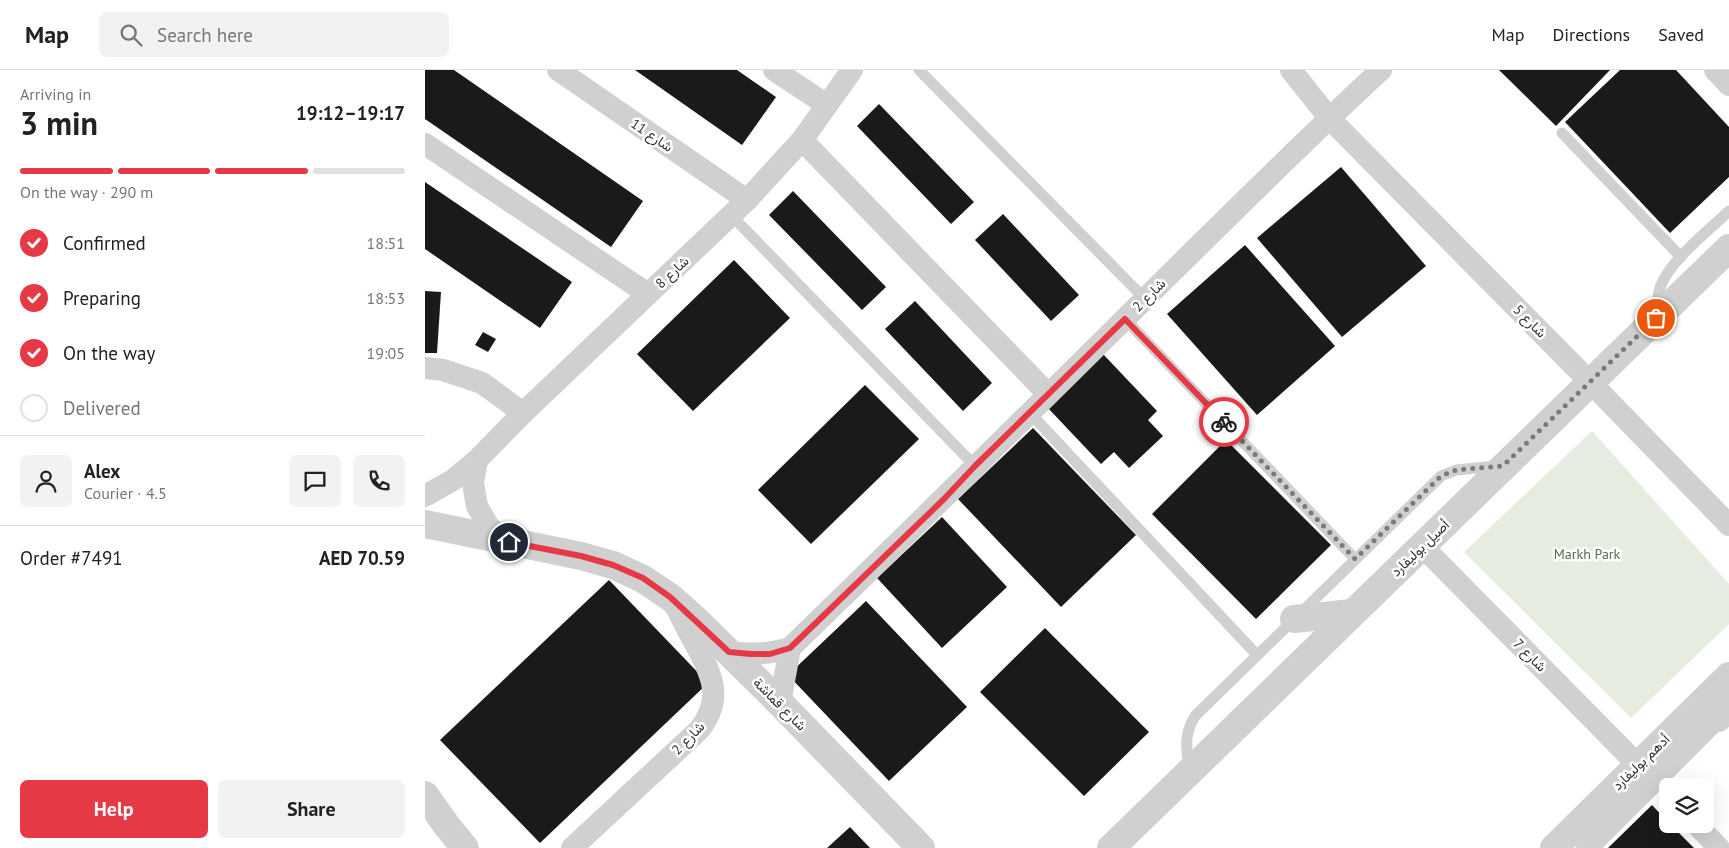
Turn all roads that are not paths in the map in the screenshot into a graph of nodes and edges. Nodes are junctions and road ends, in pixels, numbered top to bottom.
1 (557, 70) edge
2 (774, 70) edge
3 (851, 70) edge
4 (919, 70) edge
5 (1291, 70) edge
6 (1381, 70) edge
7 (1715, 70) edge
8 (1729, 84) edge
9 (827, 105) junction
10 (1329, 118) junction
11 (1562, 133) dead end
12 (802, 140) junction
13 (425, 144) edge
14 (739, 208) junction
15 (1729, 211) edge
16 (1729, 248) edge
17 (1681, 257) junction
18 (648, 294) junction
19 (1145, 299) junction
20 (1656, 318) junction
21 (1125, 319) junction
22 (425, 368) edge
23 (1591, 383) junction
24 (1048, 394) junction
25 (1029, 412) junction
26 (523, 413) junction
27 (477, 460) junction
28 (975, 466) junction
29 (1503, 466) junction
30 (425, 496) edge
31 (425, 524) edge
32 (1729, 524) edge
33 (509, 542) junction
34 (1422, 546) junction
35 (1355, 559) junction
36 (670, 597) junction
37 (1352, 613) junction
38 (1294, 619) junction
39 (790, 648) junction
40 (729, 652) junction
41 (1257, 655) junction
42 (1729, 676) edge
43 (1729, 688) edge
44 (780, 703) junction
45 (1723, 712) edge
46 (1189, 771) junction
47 (1653, 780) edge
48 (425, 795) edge
49 (1705, 833) edge
50 (465, 848) edge
51 (572, 848) edge
52 (921, 848) edge
53 (1111, 848) edge
54 (1554, 848) edge
55 (1587, 848) edge
56 (1719, 848) edge

1 - 14 street, شارع 11
2 - 9 street
3 - 9 street, شارع 8
4 - 19 lane
5 - 10 street, شارع 5
6 - 10 street, شارع 2
7 - 8 street
9 - 12 street, شارع 8
10 - 19 street, شارع 2
10 - 23 street, شارع 5
11 - 17 lane
12 - 14 street, شارع 8
12 - 24 street
13 - 18 street
14 - 18 street, شارع 8
14 - 28 lane
15 - 17 lane
16 - 20 street, أصيل بوليفارد
17 - 20 lane
18 - 26 street, شارع 8
19 - 21 street, شارع 2
20 - 23 street, أصيل بوليفارد
21 - 24 street, شارع 2
21 - 35 lane
22 - 26 street
23 - 29 street, أصيل بوليفارد
23 - 32 street, شارع 5
24 - 25 street, شارع 2
25 - 28 street, شارع 2
25 - 41 lane
26 - 27 street, شارع 8
27 - 30 street, شارع 8
27 - 33 street
28 - 39 street, شارع 2
29 - 34 street, أصيل بوليفارد
29 - 35 lane
31 - 33 street, شارع قماشة
33 - 36 street, شارع قماشة
34 - 37 street, أصيل بوليفارد
34 - 47 street, شارع 7
35 - 38 lane
36 - 40 street, شارع قماشة
36 - 51 street, شارع 2
37 - 38 street
37 - 46 street, أصيل بوليفارد
38 - 41 lane
39 - 40 street
39 - 44 street
40 - 44 street, شارع قماشة
41 - 46 lane
42 - 47 street, أدهم بوليفارد
43 - 45 street
44 - 52 street, شارع قماشة
45 - 47 street
46 - 53 street, أصيل بوليفارد
47 - 54 street, أدهم بوليفارد
47 - 55 street
48 - 50 street
49 - 56 street

